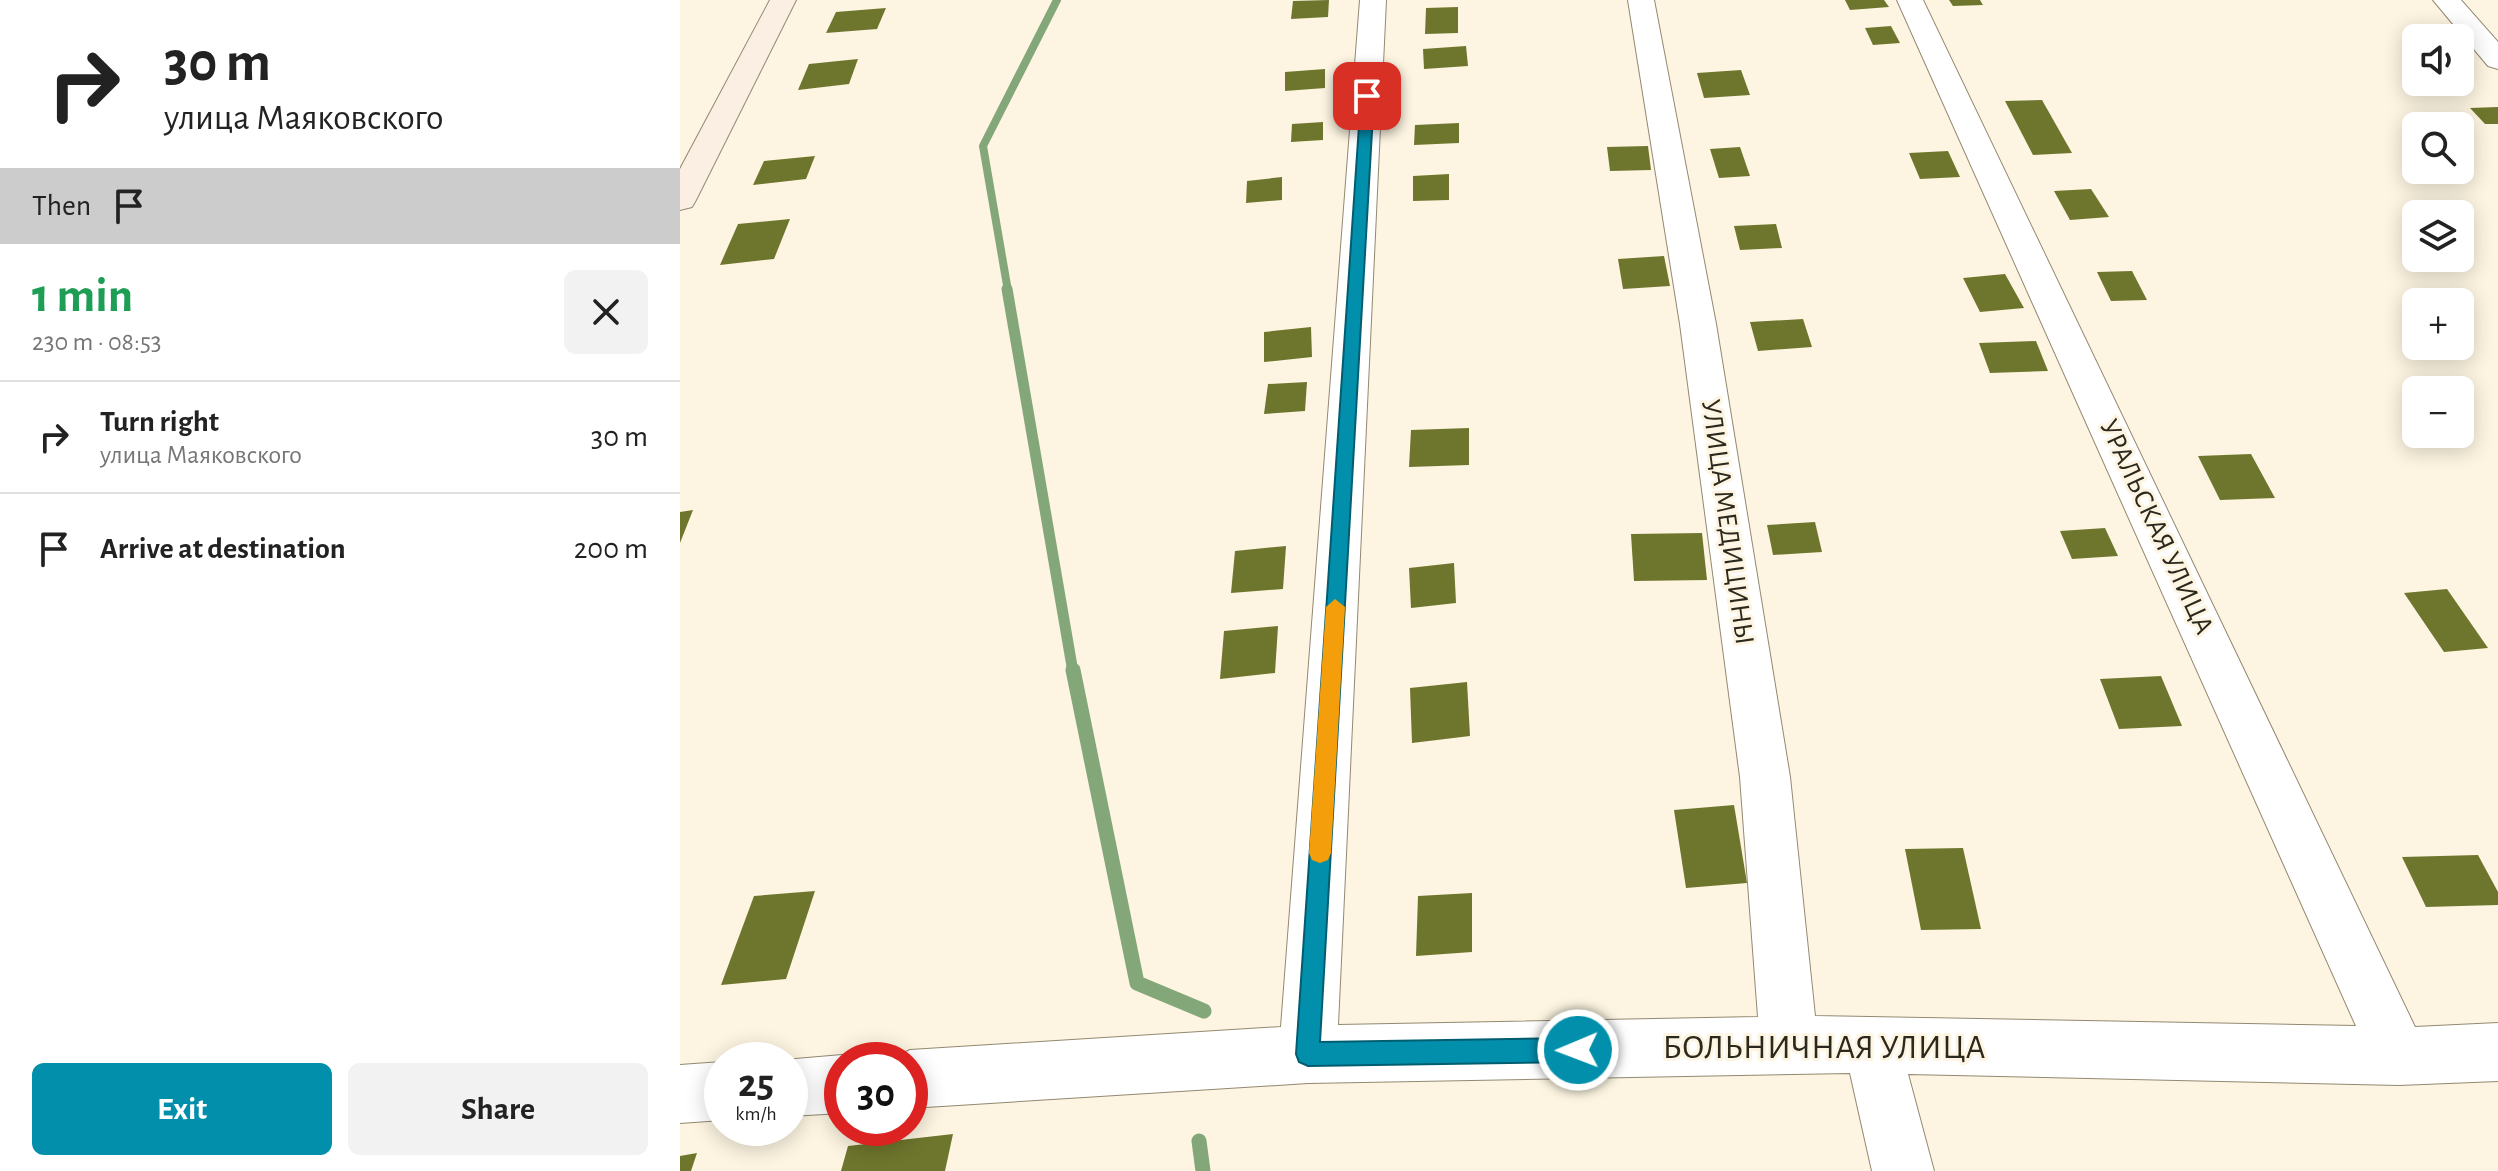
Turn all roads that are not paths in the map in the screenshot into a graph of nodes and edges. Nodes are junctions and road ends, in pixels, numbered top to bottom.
1 (783, 0) edge
2 (1373, 0) edge
3 (1641, 0) edge
4 (1910, 0) edge
5 (2446, 0) edge
6 (2498, 60) edge
7 (680, 200) edge
8 (1872, 1044) junction
9 (1789, 1047) junction
10 (2498, 1052) edge
11 (1308, 1054) junction
12 (2399, 1056) junction
13 (928, 1078) edge
14 (704, 1092) edge
15 (680, 1094) edge
16 (1903, 1171) edge

1 - 7 main road
2 - 11 street
3 - 9 street, УЛИЦА МЕДИЦИНЫ
4 - 12 street, УРАЛЬСКАЯ УЛИЦА
5 - 6 street
8 - 9 street, БОЛЬНИЧНАЯ УЛИЦА
8 - 12 street, БОЛЬНИЧНАЯ УЛИЦА
8 - 16 street
9 - 11 street, БОЛЬНИЧНАЯ УЛИЦА
10 - 12 street, БОЛЬНИЧНАЯ УЛИЦА
11 - 13 street, БОЛЬНИЧНАЯ УЛИЦА
14 - 15 street

